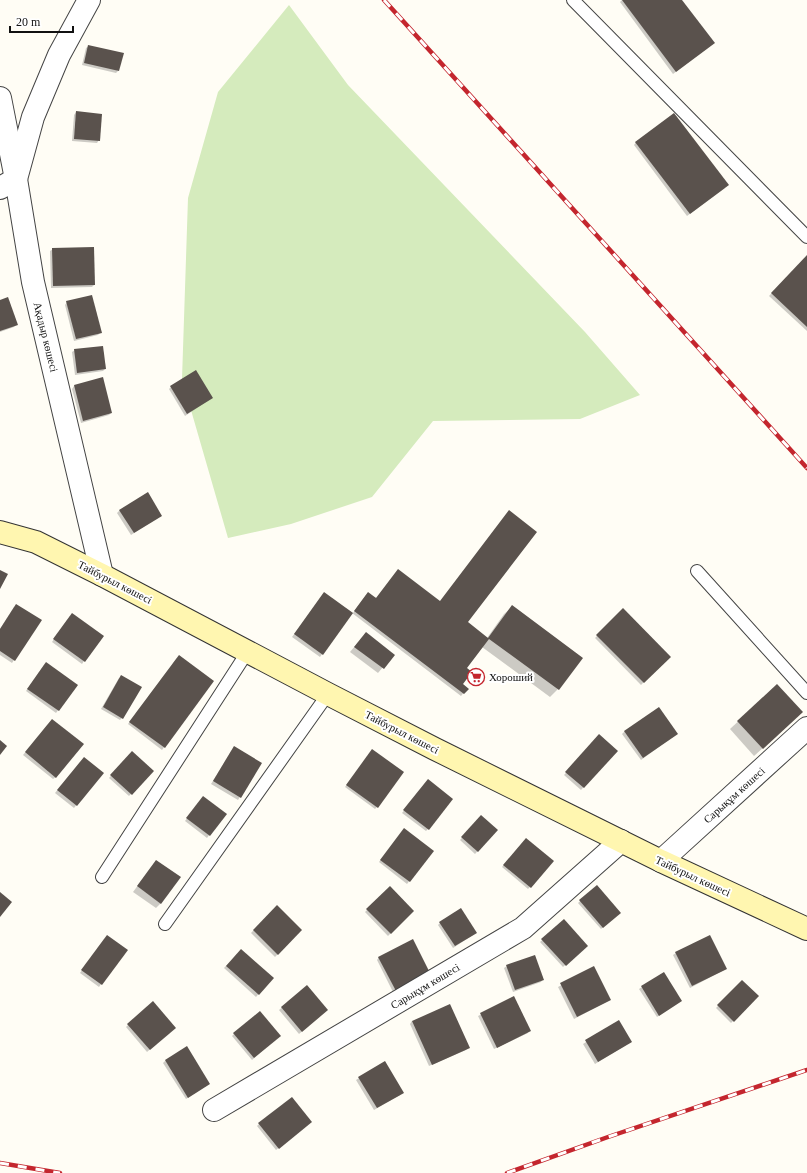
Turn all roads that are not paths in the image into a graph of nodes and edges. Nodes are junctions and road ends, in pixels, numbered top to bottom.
1 (89, 0) edge
2 (573, 0) edge
3 (0, 98) edge
4 (8, 184) edge
5 (807, 237) edge
6 (0, 532) edge
7 (697, 571) dead end
8 (102, 575) junction
9 (248, 651) junction
10 (807, 693) edge
11 (328, 694) junction
12 (807, 728) edge
13 (621, 841) junction
14 (661, 861) junction
15 (102, 877) dead end
16 (165, 924) dead end
17 (807, 929) edge
18 (214, 1110) dead end

1 - 4 street
2 - 5 lane
3 - 4 street, Ақадыр көшесі
4 - 8 street, Ақадыр көшесі
6 - 8 main road, Тайбурыл көшесі
7 - 10 lane
8 - 9 main road, Тайбурыл көшесі
9 - 11 main road, Тайбурыл көшесі
9 - 15 lane
11 - 13 main road, Тайбурыл көшесі
11 - 16 lane
12 - 14 street, Сарықұм көшесі
13 - 14 main road, Тайбурыл көшесі
13 - 18 street, Сарықұм көшесі
14 - 17 main road, Тайбурыл көшесі

